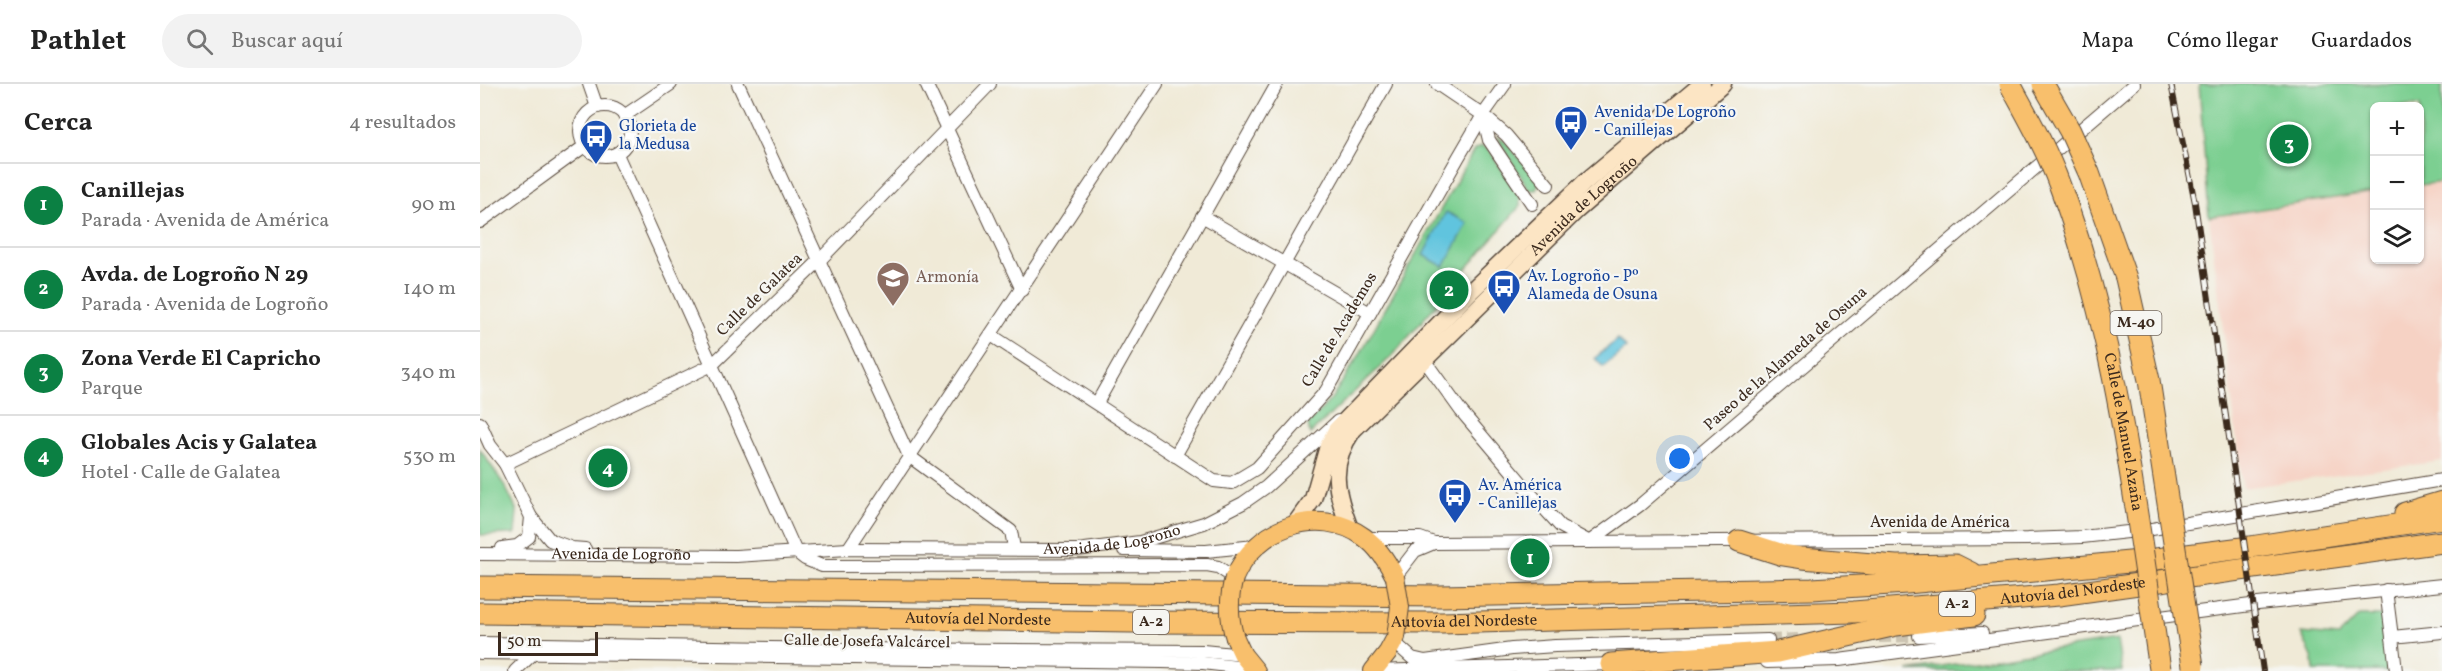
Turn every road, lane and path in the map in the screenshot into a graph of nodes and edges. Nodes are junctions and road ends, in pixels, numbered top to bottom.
1 (589, 84) edge
2 (671, 84) edge
3 (738, 84) edge
4 (926, 84) edge
5 (990, 84) edge
6 (1157, 84) edge
7 (1277, 84) edge
8 (1386, 84) edge
9 (1437, 84) edge
10 (1505, 84) edge
11 (1702, 84) edge
12 (1723, 84) edge
13 (1997, 84) edge
14 (2010, 84) edge
15 (2043, 84) edge
16 (2134, 84) edge
17 (597, 107) junction
18 (1483, 115) junction
19 (624, 116) junction
20 (947, 128) junction
21 (586, 145) junction
22 (617, 154) junction
23 (1548, 185) dead end
24 (1532, 204) dead end
25 (1202, 216) junction
26 (480, 222) edge
27 (2074, 226) junction
28 (820, 260) junction
29 (1283, 264) junction
30 (1022, 290) junction
31 (1370, 313) junction
32 (991, 335) junction
33 (1417, 359) junction
34 (712, 365) junction
35 (1377, 386) junction
36 (1097, 403) junction
37 (480, 423) edge
38 (909, 456) junction
39 (1176, 456) junction
40 (505, 464) junction
41 (2442, 480) edge
42 (2442, 502) edge
43 (531, 517) junction
44 (2442, 518) edge
45 (1295, 524) junction
46 (2361, 530) junction
47 (1358, 534) junction
48 (1739, 541) junction
49 (1589, 542) junction
50 (1434, 543) junction
51 (2442, 543) edge
52 (1255, 546) junction
53 (1014, 548) junction
54 (848, 549) junction
55 (1077, 550) junction
56 (480, 552) edge
57 (796, 552) junction
58 (667, 556) junction
59 (1395, 577) junction
60 (1979, 577) junction
61 (1234, 578) junction
62 (2442, 585) edge
63 (480, 587) edge
64 (2386, 590) junction
65 (2059, 595) junction
66 (480, 613) edge
67 (2114, 622) junction
68 (2442, 632) edge
69 (1919, 636) tunnel mouth
70 (2392, 637) junction
71 (1395, 639) junction
72 (1768, 640) tunnel mouth
73 (480, 643) edge
74 (545, 643) junction
75 (480, 653) edge
76 (533, 653) junction
77 (867, 660) edge
78 (1611, 664) junction
79 (1251, 665) edge
80 (1841, 665) edge
81 (1708, 667) edge
82 (1541, 668) edge
83 (2193, 669) edge
84 (2160, 670) edge
85 (515, 671) edge
86 (1373, 671) edge
87 (1566, 671) edge
88 (2396, 671) edge

1 - 17 street
2 - 19 street
3 - 28 street
4 - 20 street
5 - 20 street, Calle de Galatea
6 - 30 street
7 - 25 street
8 - 29 street
9 - 18 street
10 - 18 street, Calle de Academos
11 - 33 main road, Avenida de Logroño
12 - 33 main road, Avenida de Logroño
13 - 27 highway, bridge
14 - 27 highway, Calle de Manuel Azaña / M-40, bridge
15 - 83 highway, Calle de Manuel Azaña / M-40, bridge
16 - 49 street, Paseo de la Alameda de Osuna
17 - 19 street
17 - 21 street
18 - 23 street
18 - 24 street
18 - 31 street, Calle de Academos
19 - 22 street
20 - 28 street, Calle de Galatea
20 - 30 street
21 - 22 street
21 - 26 street
22 - 34 street
25 - 29 street
25 - 36 street
27 - 84 highway, Calle de Manuel Azaña / M-40, bridge
28 - 34 street, Calle de Galatea
28 - 38 street
29 - 31 street
29 - 39 street
30 - 32 street
31 - 39 street, Calle de Academos
32 - 36 street, Calle de Academos
32 - 38 street
33 - 35 main road, Avenida de Logroño
33 - 47 main road, Avenida de Logroño
33 - 49 street
34 - 40 street, Calle de Galatea
34 - 57 street
35 - 45 main road, Avenida de Logroño
35 - 55 street, Avenida de Logroño
36 - 39 street, Calle de Academos
37 - 40 street
38 - 53 street
38 - 54 street
40 - 43 street
41 - 48 street, Avenida de América
42 - 46 highway
43 - 56 street
43 - 58 street
44 - 46 highway, Autovía del Nordeste / A-2
45 - 47 main road
45 - 52 main road
46 - 60 highway, Autovía del Nordeste / A-2
47 - 50 street, Avenida de América
47 - 59 main road
48 - 49 street, Avenida de América
48 - 60 highway
49 - 50 street, Avenida de América
50 - 59 street
51 - 65 highway, Autovía del Nordeste / A-2
52 - 55 street
52 - 61 main road
53 - 54 street, Avenida de Logroño
53 - 55 street, Avenida de Logroño
54 - 57 street, Avenida de Logroño
56 - 58 street, Avenida de Logroño
57 - 58 street, Avenida de Logroño
57 - 61 street, Avenida de Logroño
59 - 71 main road, bridge
60 - 63 highway, Autovía del Nordeste / A-2
61 - 79 main road, bridge
62 - 64 street
64 - 67 street
64 - 70 street
65 - 66 highway, Autovía del Nordeste / A-2
65 - 78 highway
67 - 69 street
67 - 80 street
68 - 70 street
70 - 88 street
71 - 72 street
71 - 86 main road
73 - 74 street, Calle de Josefa Valcárcel
74 - 76 street
74 - 77 street, Calle de Josefa Valcárcel
75 - 76 street, Calle de Josefa Valcárcel
76 - 77 street, Calle de Josefa Valcárcel
76 - 85 street
77 - 79 street, Calle de Josefa Valcárcel
78 - 81 street
78 - 82 street
80 - 81 street
82 - 86 street
82 - 87 street

